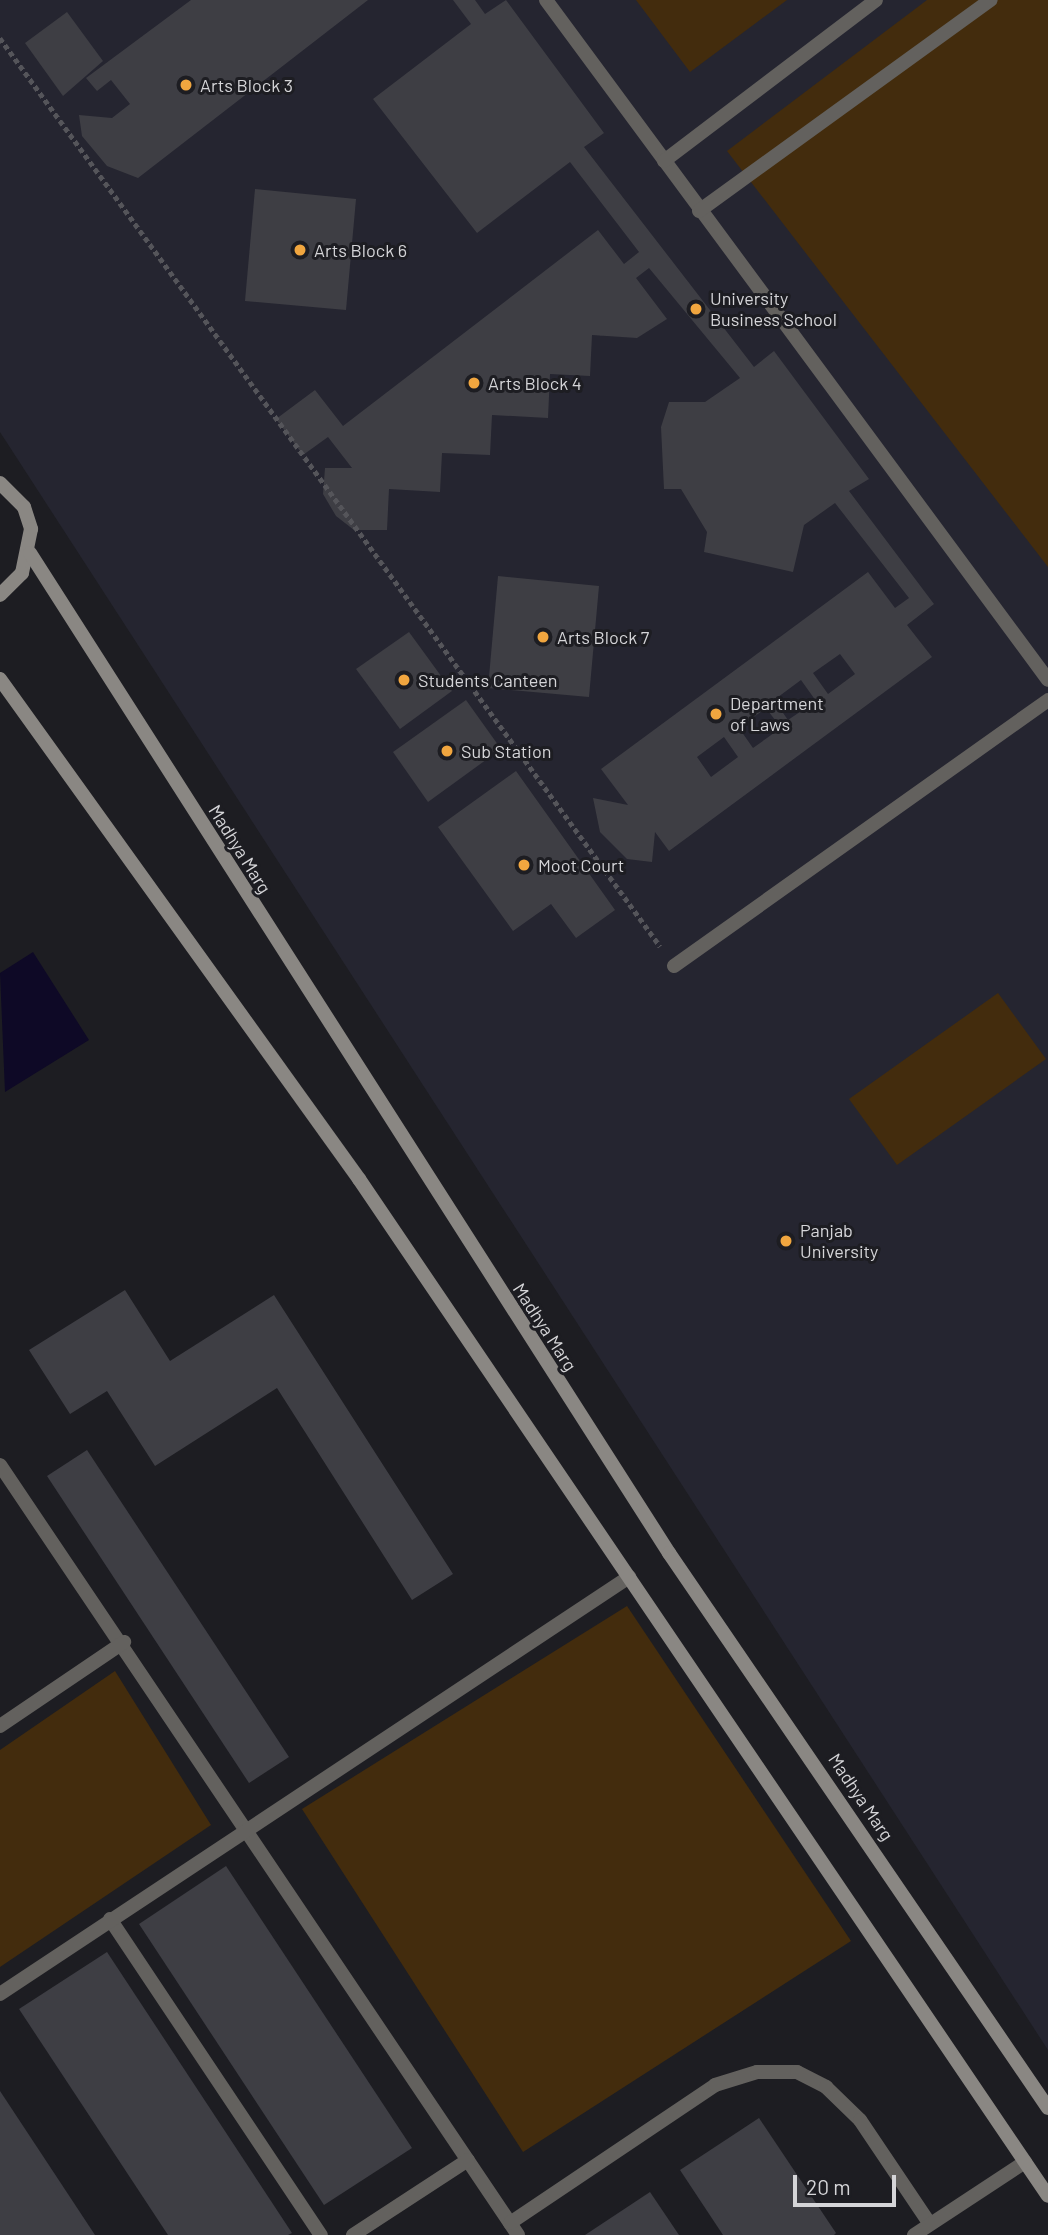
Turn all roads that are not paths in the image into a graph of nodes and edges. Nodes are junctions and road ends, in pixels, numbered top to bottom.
1 (545, 0) edge
2 (876, 0) edge
3 (991, 0) edge
4 (664, 161) junction
5 (699, 211) junction
6 (0, 483) edge
7 (30, 553) junction
8 (0, 595) edge
9 (0, 679) edge
10 (1048, 680) edge
11 (1048, 700) edge
12 (674, 966) road end
13 (0, 1465) edge
14 (629, 1577) junction
15 (124, 1642) junction
16 (0, 1726) edge
17 (246, 1826) junction
18 (110, 1919) junction
19 (0, 1994) edge
20 (1048, 2108) edge
21 (468, 2160) junction
22 (1025, 2162) junction
23 (1048, 2196) edge
24 (930, 2224) junction
25 (514, 2229) edge
26 (321, 2235) edge
27 (353, 2235) edge
28 (914, 2235) edge

1 - 4 street
2 - 4 street
3 - 5 street
4 - 5 street
5 - 10 street
6 - 7 main road
7 - 8 main road
7 - 20 main road, Madhya Marg
9 - 14 main road
11 - 12 street
13 - 15 street
14 - 17 street
14 - 22 main road
15 - 16 street
15 - 17 street
17 - 18 street
17 - 21 street
18 - 19 street
18 - 26 street
21 - 25 street
21 - 27 street
22 - 23 main road
22 - 24 street
24 - 25 street
24 - 28 street

